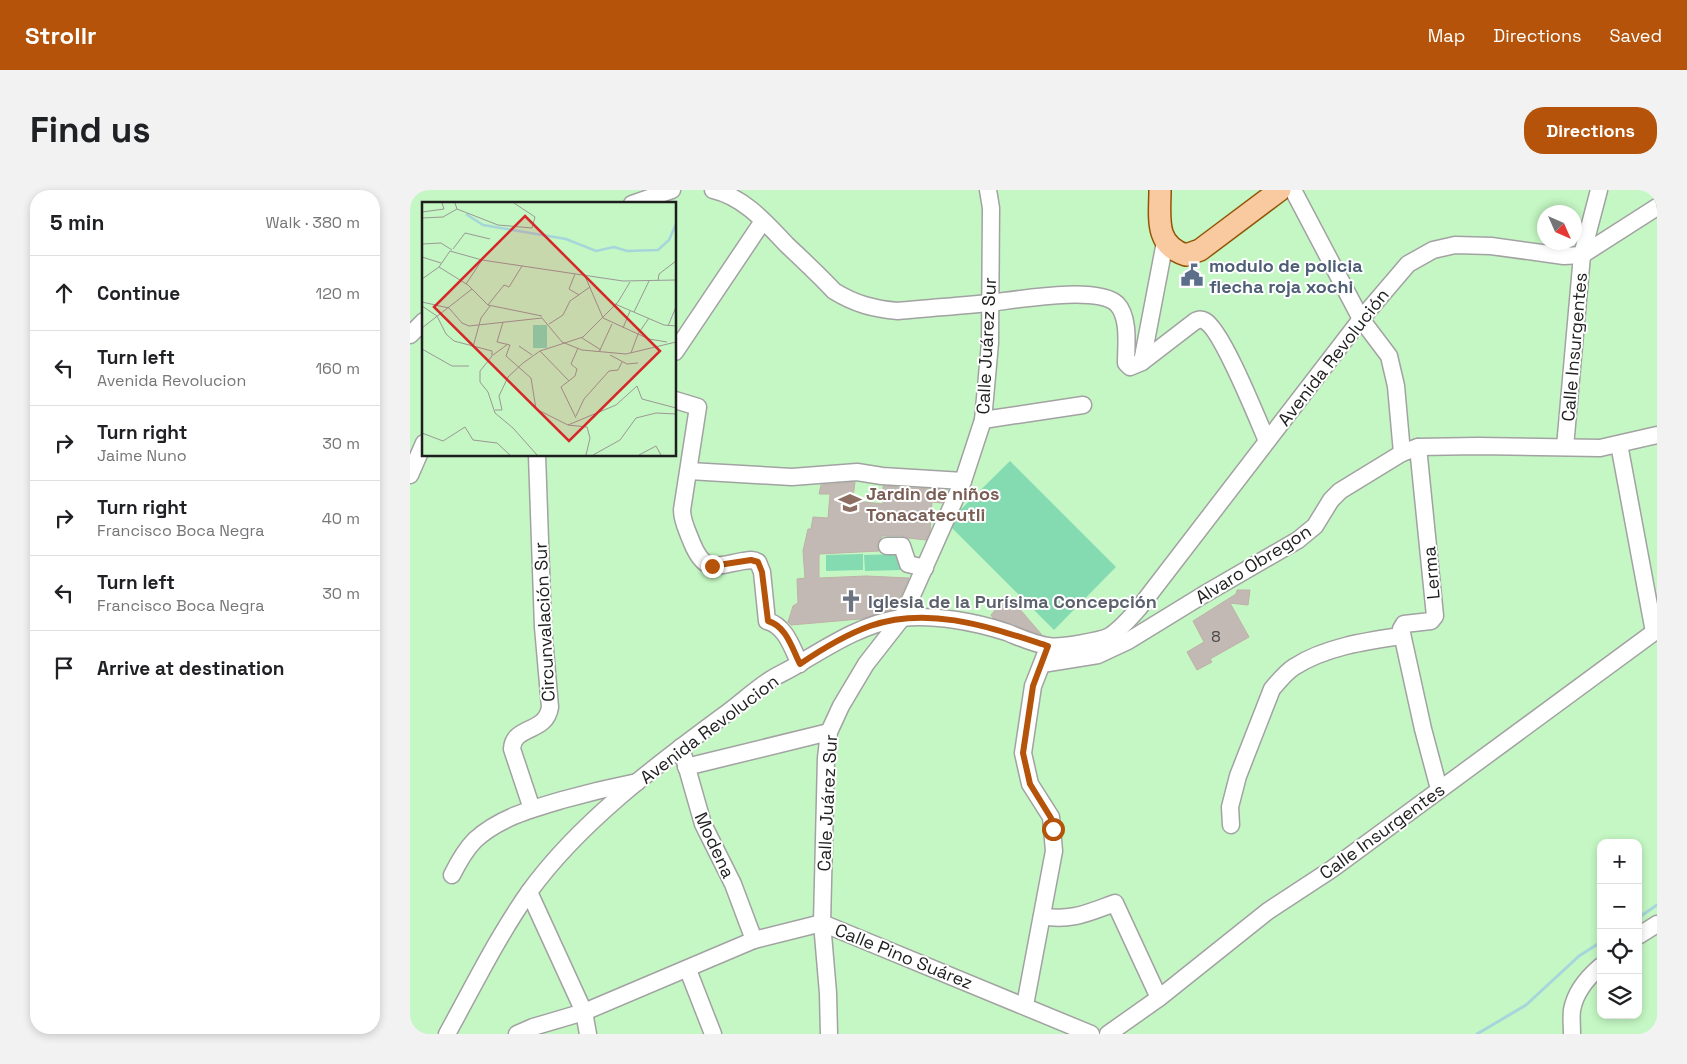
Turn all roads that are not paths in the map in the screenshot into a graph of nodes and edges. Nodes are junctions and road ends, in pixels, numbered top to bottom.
1 (672, 190) edge
2 (713, 190) edge
3 (988, 190) edge
4 (1160, 190) edge
5 (1280, 190) edge
6 (1293, 190) edge
7 (1599, 190) edge
8 (638, 202) edge
9 (1657, 207) edge
10 (763, 221) junction
11 (1165, 242) junction
12 (1582, 255) junction
13 (990, 302) junction
14 (1361, 319) junction
15 (422, 323) edge
16 (410, 335) edge
17 (676, 351) edge
18 (1134, 363) junction
19 (676, 400) edge
20 (1083, 405) dead end
21 (983, 420) junction
22 (1657, 435) edge
23 (1267, 441) junction
24 (1619, 444) junction
25 (422, 447) edge
26 (1418, 447) junction
27 (1565, 447) junction
28 (1402, 453) junction
29 (537, 456) edge
30 (688, 471) junction
31 (410, 475) edge
32 (963, 481) junction
33 (886, 546) dead end
34 (925, 568) junction
35 (902, 618) junction
36 (1655, 631) edge
37 (1401, 636) junction
38 (1081, 643) joint
39 (1048, 646) junction
40 (800, 664) junction
41 (1042, 664) junction
42 (829, 732) junction
43 (681, 747) junction
44 (686, 767) junction
45 (637, 782) junction
46 (1439, 789) junction
47 (532, 809) junction
48 (1231, 825) dead end
49 (452, 875) dead end
50 (529, 892) junction
51 (1042, 916) junction
52 (822, 923) junction
53 (1657, 924) edge
54 (1642, 933) edge
55 (754, 940) junction
56 (1597, 969) edge
57 (688, 970) junction
58 (1158, 998) junction
59 (1025, 1006) junction
60 (584, 1012) junction
61 (446, 1034) edge
62 (517, 1034) edge
63 (588, 1034) edge
64 (713, 1034) edge
65 (829, 1034) edge
66 (1091, 1034) edge
67 (1108, 1034) edge
68 (1572, 1034) edge

1 - 8 street
2 - 10 street
3 - 13 street, Calle Juárez Sur
4 - 11 main road
5 - 11 main road
6 - 14 street
7 - 12 street, Calle Insurgentes
9 - 12 street
10 - 13 street
10 - 17 street
11 - 18 street
12 - 14 street, Avenida Revolución
12 - 27 street, Calle Insurgentes
13 - 18 street
13 - 21 street, Calle Juárez Sur
14 - 23 street, Avenida Revolución
14 - 28 street
15 - 16 street
18 - 23 street
19 - 30 street
20 - 21 street
21 - 32 street, Calle Juárez Sur
22 - 24 street, Alvaro Obregon
23 - 38 street, Avenida Revolución
24 - 27 street, Alvaro Obregon
24 - 36 street
25 - 31 street
26 - 27 street, Alvaro Obregon
26 - 28 street, Alvaro Obregon
26 - 37 street, Lerma
28 - 41 street, Alvaro Obregon
29 - 47 street, Circunvalación Sur
30 - 32 street
30 - 40 street
32 - 34 street, Calle Juárez Sur
33 - 34 street
34 - 35 street, Calle Juárez Sur
35 - 39 street, Avenida Revolucion
35 - 40 street, Avenida Revolucion
35 - 42 street, Calle Juárez Sur
36 - 46 street, Calle Insurgentes
37 - 46 street
37 - 48 street
38 - 39 street, Avenida Revolucion
39 - 41 street
40 - 43 street, Avenida Revolucion
41 - 51 street
42 - 44 street
42 - 52 street, Calle Juárez Sur
43 - 44 street, Modena
43 - 45 street, Avenida Revolucion
44 - 55 street, Modena
45 - 47 street
45 - 50 street, Avenida Revolucion
46 - 58 street, Calle Insurgentes
47 - 49 street
50 - 60 street
50 - 61 street, Avenida Revolucion
51 - 58 street
51 - 59 street
52 - 55 street, Calle Pino Suárez
52 - 59 street, Calle Pino Suárez
52 - 65 street, Calle Juárez Sur
53 - 54 street
55 - 57 street, Calle Pino Suárez
56 - 68 street
57 - 60 street, Calle Pino Suárez
57 - 64 street
58 - 67 street, Calle Insurgentes
59 - 66 street, Calle Pino Suárez
60 - 62 street, Calle Pino Suárez
60 - 63 street

